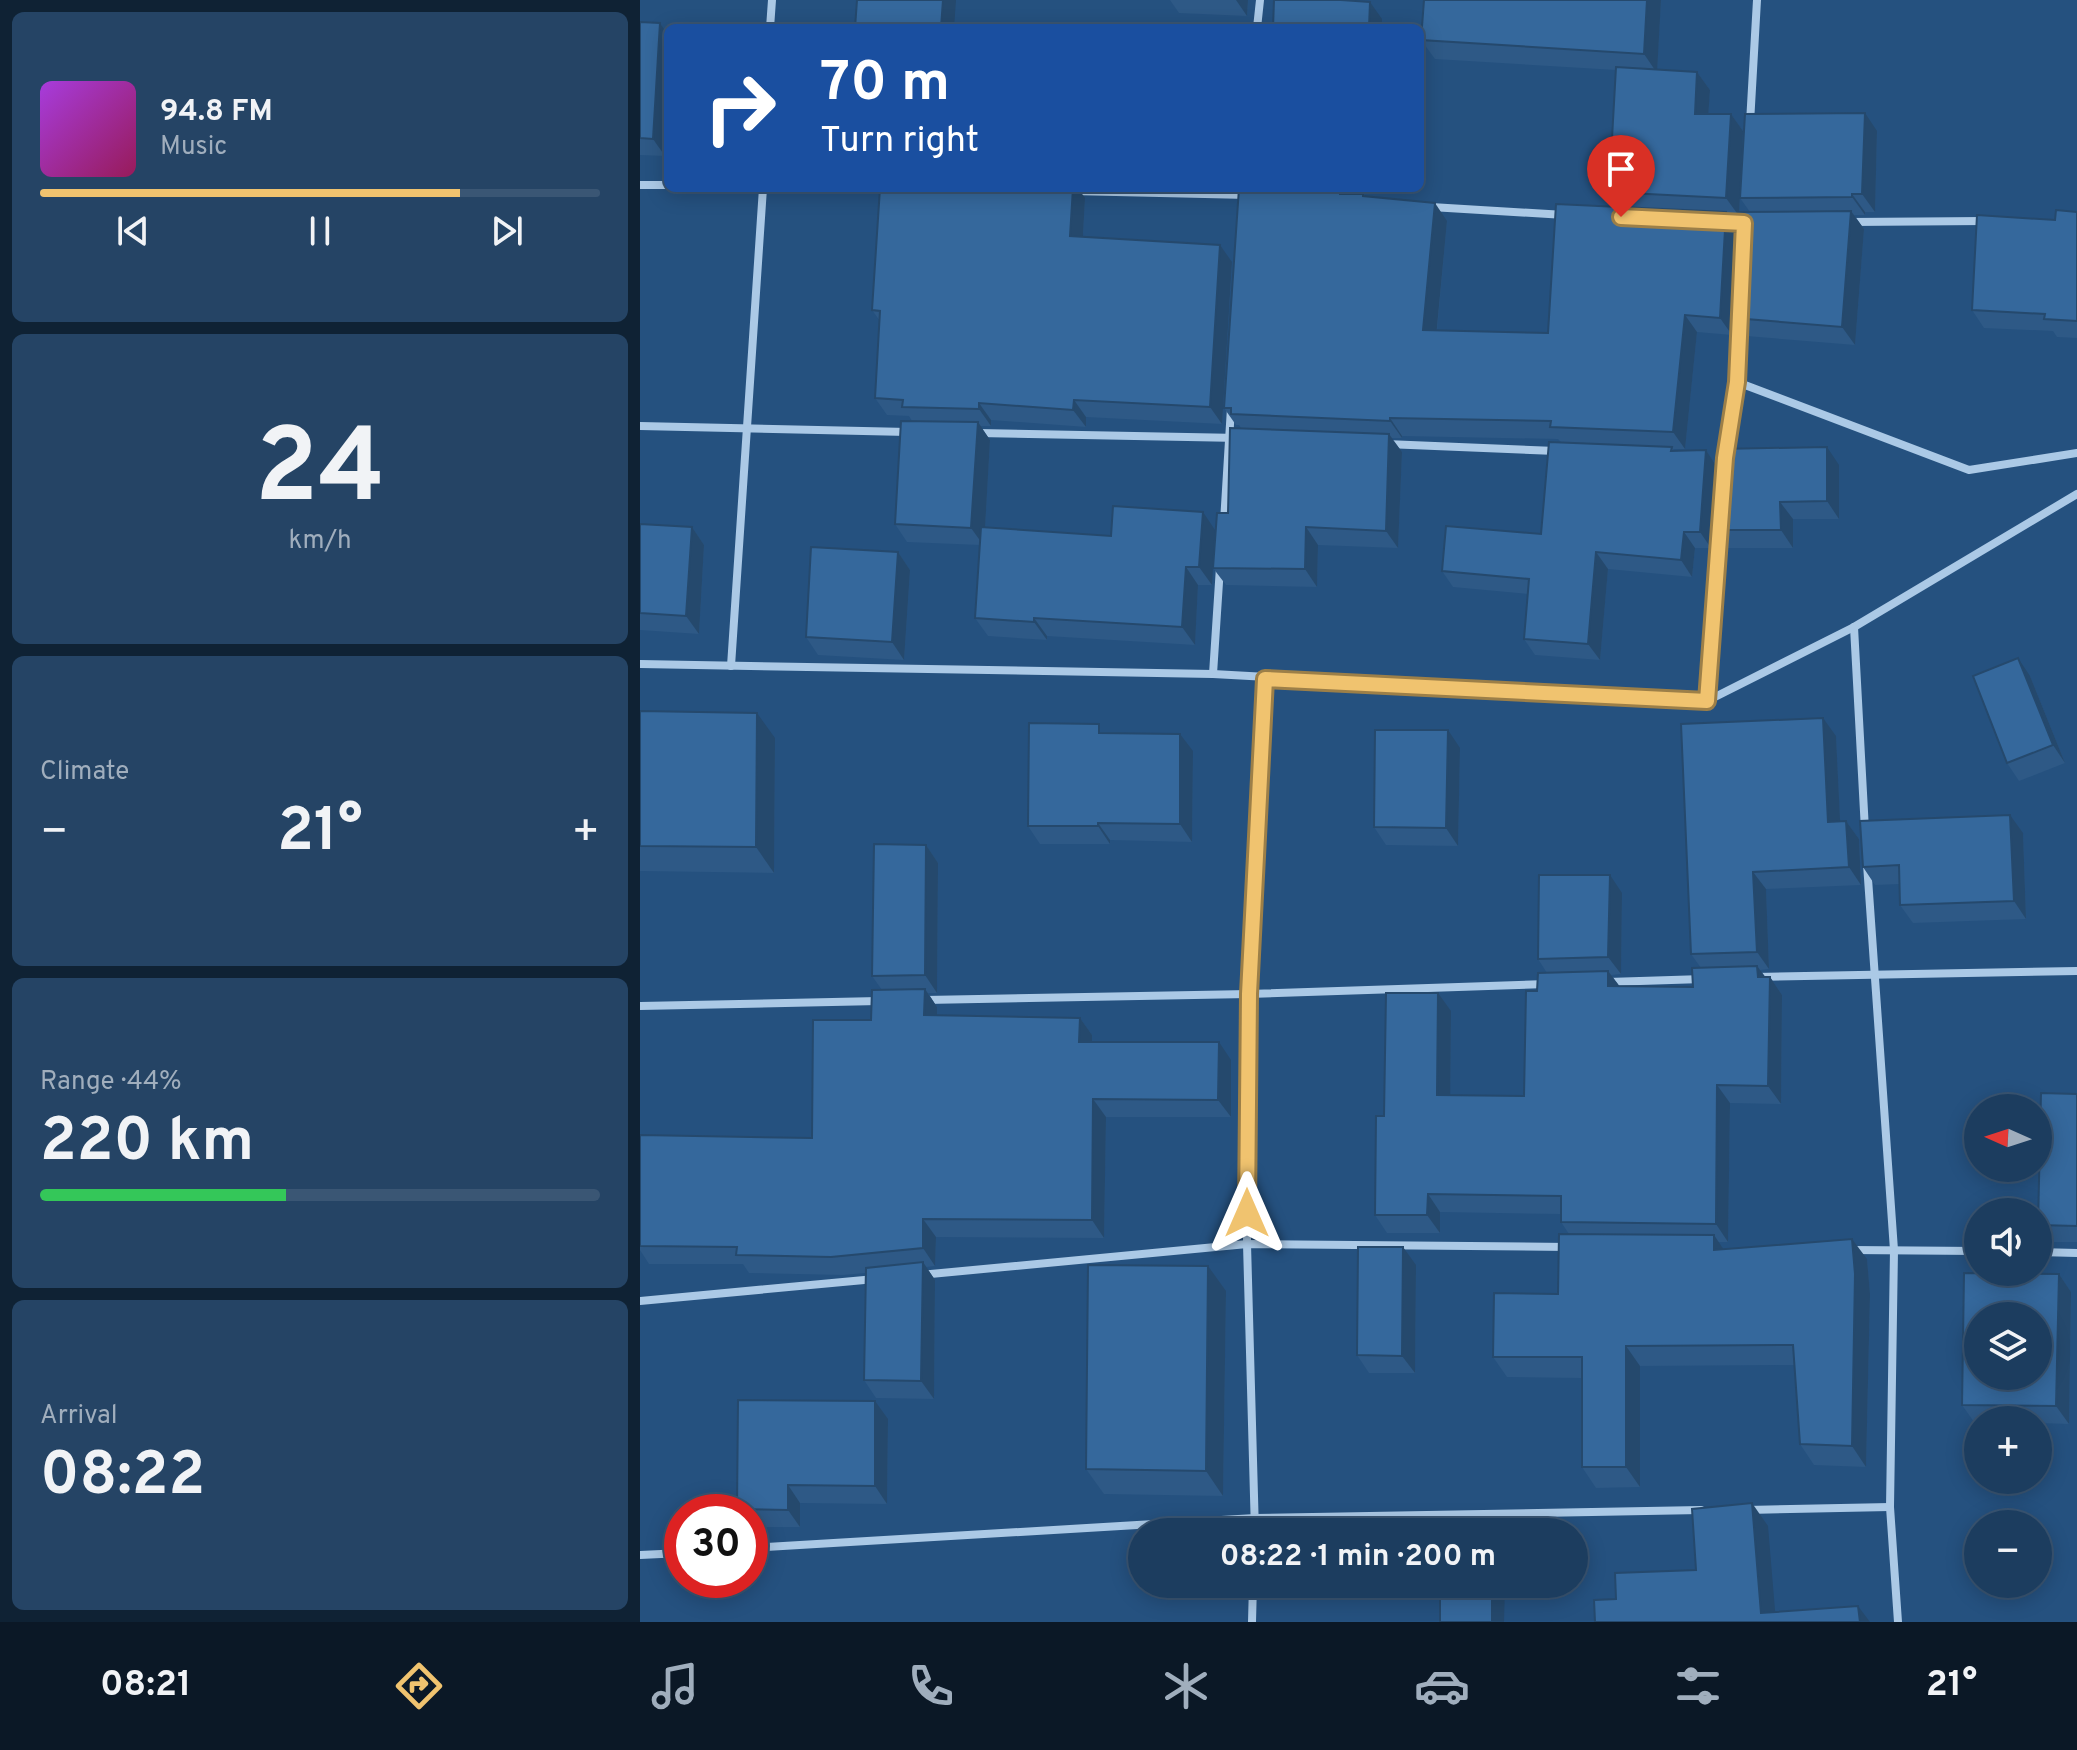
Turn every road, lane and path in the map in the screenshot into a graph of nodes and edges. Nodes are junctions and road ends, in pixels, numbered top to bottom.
1 (772, 0) edge
2 (1260, 0) edge
3 (1757, 0) edge
4 (770, 24) edge
5 (1257, 24) edge
6 (1749, 128) edge
7 (640, 185) edge
8 (664, 185) edge
9 (763, 192) edge
10 (1244, 192) edge
11 (1247, 192) edge
12 (1259, 196) edge
13 (1418, 206) edge
14 (1242, 210) edge
15 (1575, 215) edge
16 (1998, 221) edge
17 (1839, 222) edge
18 (1741, 303) edge
19 (1737, 382) junction
20 (1232, 392) edge
21 (640, 426) edge
22 (745, 428) junction
23 (917, 432) edge
24 (964, 433) edge
25 (1230, 438) junction
26 (1246, 438) edge
27 (1373, 444) edge
28 (1565, 452) edge
29 (2077, 453) edge
30 (1709, 458) edge
31 (1725, 458) junction
32 (1723, 474) edge
33 (2077, 494) edge
34 (1720, 519) edge
35 (1223, 532) edge
36 (1221, 564) edge
37 (1854, 627) junction
38 (640, 664) edge
39 (731, 666) junction
40 (1213, 674) junction
41 (1265, 679) junction
42 (1707, 701) junction
43 (2077, 971) edge
44 (1873, 973) junction
45 (1748, 977) edge
46 (1717, 978) edge
47 (1592, 983) edge
48 (1561, 984) edge
49 (1249, 994) junction
50 (921, 1000) edge
51 (890, 1001) edge
52 (640, 1006) edge
53 (1247, 1244) junction
54 (1578, 1247) edge
55 (1847, 1250) edge
56 (1894, 1250) junction
57 (1964, 1251) edge
58 (2052, 1252) edge
59 (2077, 1253) edge
60 (905, 1277) edge
61 (889, 1278) edge
62 (640, 1301) edge
63 (1890, 1507) junction
64 (1716, 1510) edge
65 (1731, 1510) edge
66 (1255, 1518) joint
67 (1128, 1526) edge
68 (768, 1547) edge
69 (664, 1554) edge
70 (640, 1555) edge
71 (1253, 1598) edge
72 (1252, 1622) edge
73 (1898, 1622) edge

1 - 4 street
2 - 5 street
3 - 6 street
7 - 8 street
9 - 22 street
10 - 14 street
11 - 12 street
13 - 15 street
16 - 17 street
18 - 19 street
19 - 29 street
19 - 31 street
20 - 25 street
21 - 22 street
22 - 23 street
22 - 39 street
24 - 25 street
25 - 26 street
25 - 35 street
27 - 28 street
30 - 31 street
31 - 32 street
33 - 37 street
34 - 42 street
36 - 40 street
37 - 42 street
37 - 44 street
38 - 39 street
39 - 40 street
40 - 41 street
41 - 42 street
41 - 49 street
43 - 44 street
44 - 45 street
44 - 56 street
46 - 47 street
48 - 49 street
49 - 50 street
49 - 53 street
51 - 52 street
53 - 54 street
53 - 60 street
53 - 66 street
55 - 56 street
56 - 57 street
56 - 63 street
58 - 59 street
61 - 62 street
63 - 65 street
63 - 73 street
64 - 66 street
67 - 68 street
69 - 70 street
71 - 72 street

